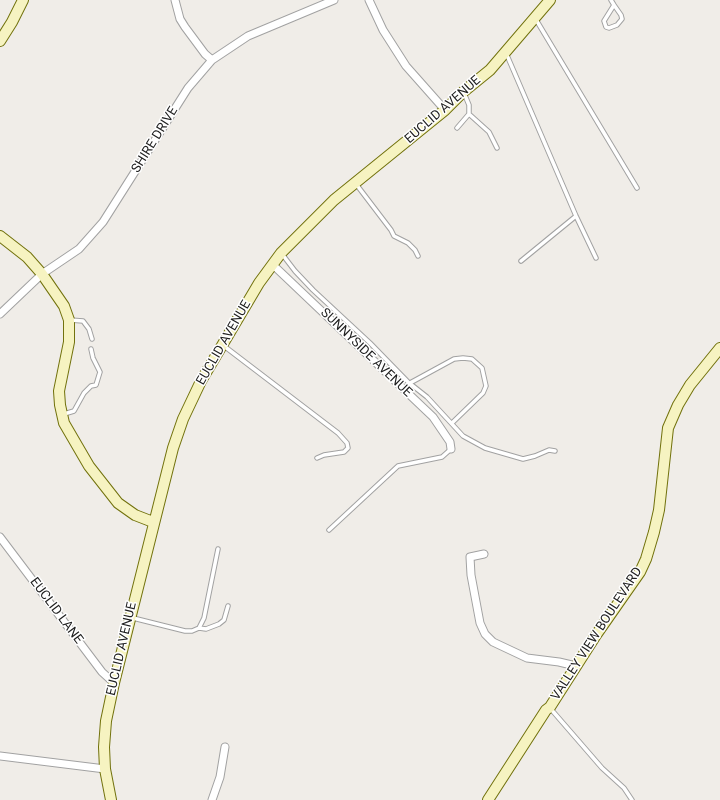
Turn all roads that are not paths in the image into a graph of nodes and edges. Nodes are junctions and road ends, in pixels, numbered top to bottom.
1 (23, 0) edge
2 (175, 0) edge
3 (334, 0) edge
4 (369, 0) edge
5 (550, 0) edge
6 (611, 0) edge
7 (614, 5) junction
8 (534, 17) junction
9 (0, 41) edge
10 (505, 52) junction
11 (212, 60) junction
12 (463, 92) junction
13 (445, 110) junction
14 (469, 114) junction
15 (457, 128) dead end
16 (497, 148) dead end
17 (355, 183) junction
18 (637, 188) dead end
19 (576, 216) junction
20 (0, 236) edge
21 (281, 253) junction
22 (418, 256) dead end
23 (596, 258) dead end
24 (521, 261) dead end
25 (272, 264) junction
26 (42, 274) junction
27 (0, 314) edge
28 (69, 320) junction
29 (92, 339) dead end
30 (223, 345) junction
31 (720, 348) edge
32 (91, 349) dead end
33 (410, 383) junction
34 (62, 415) junction
35 (452, 423) junction
36 (451, 449) joint
37 (555, 450) dead end
38 (317, 458) dead end
39 (153, 522) junction
40 (329, 530) dead end
41 (0, 537) edge
42 (218, 549) dead end
43 (484, 554) dead end
44 (228, 606) dead end
45 (130, 617) junction
46 (199, 628) junction
47 (576, 666) junction
48 (114, 683) junction
49 (550, 707) junction
50 (225, 747) dead end
51 (0, 756) edge
52 (105, 768) junction
53 (111, 800) edge
54 (212, 800) edge
55 (488, 800) edge
56 (632, 800) edge

1 - 9 street
2 - 11 street
3 - 11 street, SHIRE DRIVE
4 - 13 street
5 - 8 street, EUCLID AVENUE
6 - 7 lane
7 - 7 lane
8 - 10 street, EUCLID AVENUE
8 - 18 lane
10 - 12 street, EUCLID AVENUE
10 - 19 lane
11 - 26 street, SHIRE DRIVE
12 - 13 street, EUCLID AVENUE
12 - 14 lane
13 - 17 street, EUCLID AVENUE
14 - 15 lane
14 - 16 lane
17 - 21 street, EUCLID AVENUE
17 - 22 lane
19 - 23 lane
19 - 24 lane
20 - 26 street
21 - 25 street, EUCLID AVENUE
21 - 33 lane
25 - 30 street, EUCLID AVENUE
25 - 36 street, SUNNYSIDE AVENUE
26 - 27 street, SHIRE DRIVE
26 - 28 street
28 - 29 lane
28 - 34 street
30 - 38 lane
30 - 39 street, EUCLID AVENUE
31 - 47 street, VALLEY VIEW BOULEVARD
32 - 34 lane
33 - 35 lane
33 - 35 lane
34 - 39 street
35 - 37 lane
36 - 40 lane
39 - 45 street, EUCLID AVENUE
41 - 48 street, EUCLID LANE
42 - 46 lane
43 - 47 street
44 - 46 lane
45 - 46 lane
45 - 48 street, EUCLID AVENUE
47 - 49 street, VALLEY VIEW BOULEVARD
48 - 52 street, EUCLID AVENUE
49 - 55 street, VALLEY VIEW BOULEVARD
49 - 56 lane
50 - 54 street
51 - 52 street
52 - 53 street, EUCLID AVENUE

